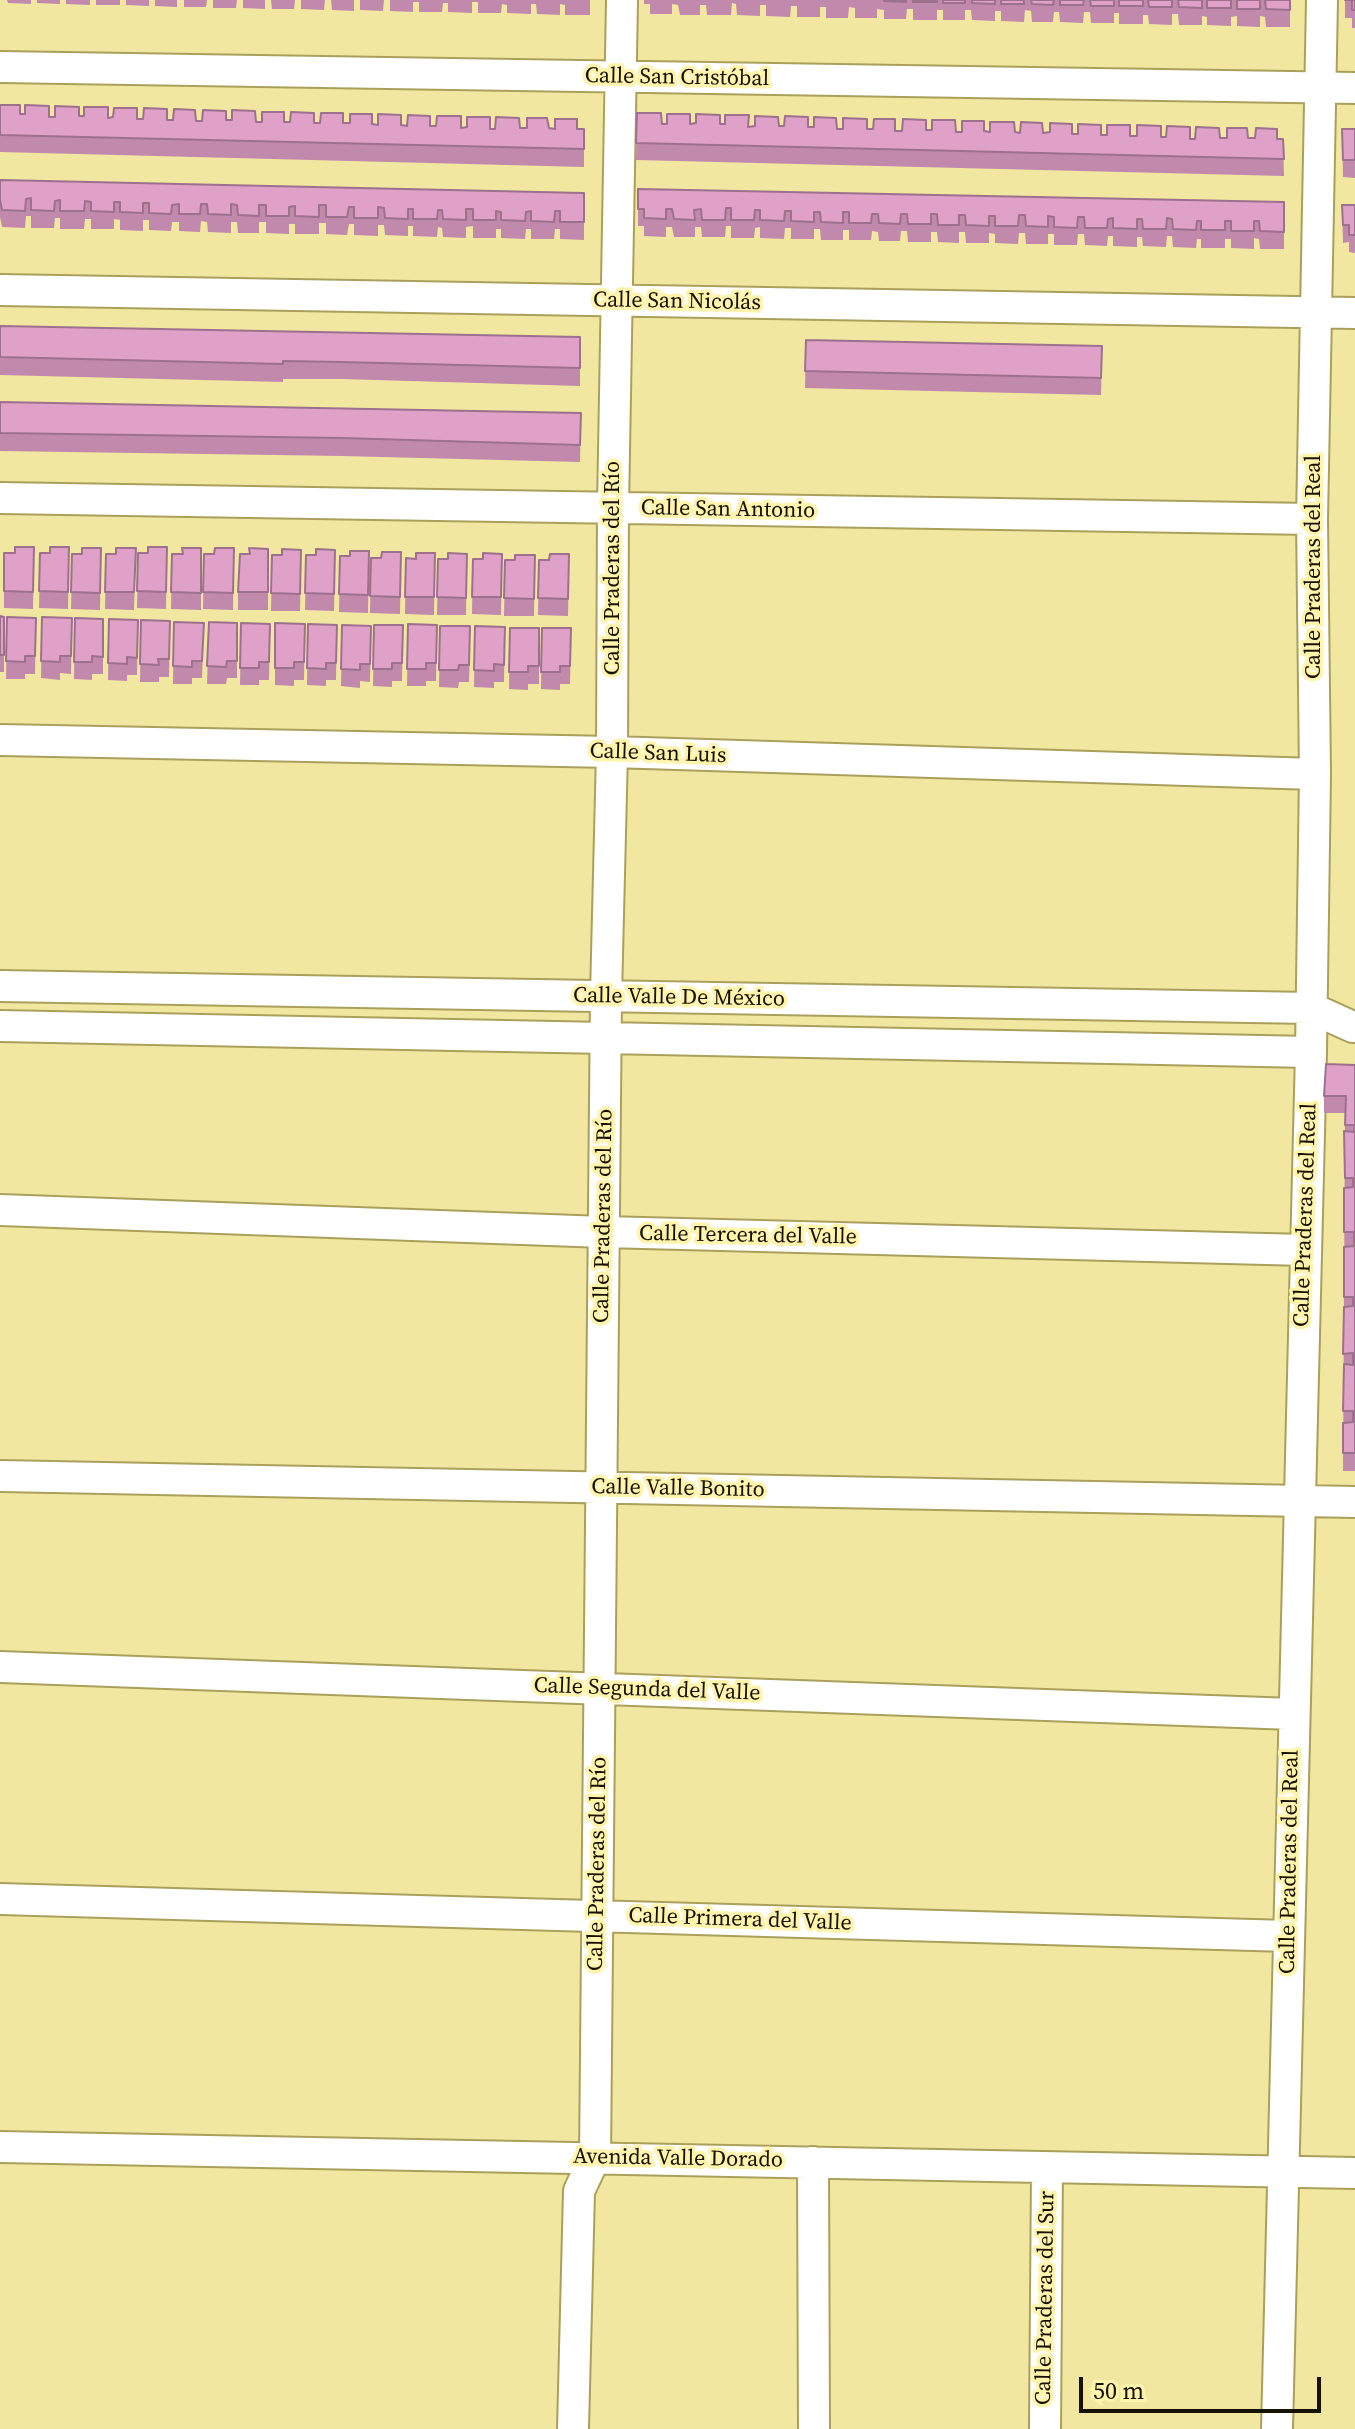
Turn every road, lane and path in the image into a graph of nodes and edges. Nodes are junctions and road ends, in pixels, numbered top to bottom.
1 (622, 0) edge
2 (1322, 0) edge
3 (0, 67) edge
4 (620, 77) junction
5 (1321, 88) junction
6 (1355, 88) edge
7 (0, 290) edge
8 (616, 301) junction
9 (1317, 313) junction
10 (1355, 313) edge
11 (0, 498) edge
12 (613, 508) junction
13 (1312, 519) junction
14 (0, 740) edge
15 (612, 752) junction
16 (1315, 774) junction
17 (0, 986) edge
18 (606, 996) junction
19 (1311, 1008) junction
20 (0, 1026) edge
21 (1354, 1027) edge
22 (606, 1039) junction
23 (1311, 1052) junction
24 (0, 1210) edge
25 (604, 1232) junction
26 (1305, 1250) junction
27 (0, 1476) edge
28 (601, 1487) junction
29 (1299, 1501) junction
30 (1355, 1502) edge
31 (0, 1667) edge
32 (599, 1688) junction
33 (1293, 1714) junction
34 (0, 1899) edge
35 (597, 1916) junction
36 (1288, 1936) junction
37 (0, 2147) edge
38 (595, 2157) junction
39 (813, 2162) junction
40 (1047, 2168) junction
41 (1283, 2172) junction
42 (1355, 2173) edge
43 (573, 2429) edge
44 (814, 2429) edge
45 (1045, 2429) edge
46 (1277, 2429) edge

1 - 4 street, Calle Praderas del Río
2 - 5 street, Calle Praderas del Real
3 - 4 street, Calle San Cristóbal
4 - 5 street, Calle San Cristóbal
4 - 8 street, Calle Praderas del Río
5 - 6 street, Calle San Cristóbal
5 - 9 street, Calle Praderas del Real
7 - 8 street, Calle San Nicolás
8 - 9 street, Calle San Nicolás
8 - 12 street, Calle Praderas del Río
9 - 10 street, Calle San Nicolás
9 - 13 street, Calle Praderas del Real
11 - 12 street, Calle San Antonio
12 - 13 street, Calle San Antonio
12 - 15 street, Calle Praderas del Río
13 - 16 street, Calle Praderas del Real
14 - 15 street, Calle San Luis
15 - 16 street, Calle San Luis
15 - 18 street, Calle Praderas del Río
16 - 19 street, Calle Praderas del Real
17 - 18 street, Calle Valle De México
18 - 19 street, Calle Valle De México
18 - 22 street, Calle Praderas del Río
19 - 21 street, Calle Valle De México
19 - 23 street, Calle Praderas del Real
20 - 22 street, Calle Valle De México
21 - 23 street
22 - 23 street, Calle Valle De México
22 - 25 street, Calle Praderas del Río
23 - 26 street, Calle Praderas del Real
24 - 25 street, Calle Tercera del Valle
25 - 26 street, Calle Tercera del Valle
25 - 28 street, Calle Praderas del Río
26 - 29 street, Calle Praderas del Real
27 - 28 street, Calle Valle Bonito
28 - 29 street, Calle Valle Bonito
28 - 32 street, Calle Praderas del Río
29 - 30 street, Calle Valle Bonito
29 - 33 street, Calle Praderas del Real
31 - 32 street, Calle Segunda del Valle
32 - 33 street, Calle Segunda del Valle
32 - 35 street, Calle Praderas del Río
33 - 36 street, Calle Praderas del Real
34 - 35 street, Calle Primera del Valle
35 - 36 street, Calle Primera del Valle
35 - 38 street, Calle Praderas del Río
36 - 41 street, Calle Praderas del Real
37 - 38 street, Avenida Valle Dorado
38 - 39 street, Avenida Valle Dorado
38 - 43 street, Calle Praderas del Río
39 - 40 street, Avenida Valle Dorado
39 - 44 street
40 - 41 street, Avenida Valle Dorado
40 - 45 street, Calle Praderas del Sur
41 - 42 street, Avenida Valle Dorado
41 - 46 street, Calle Praderas del Real

